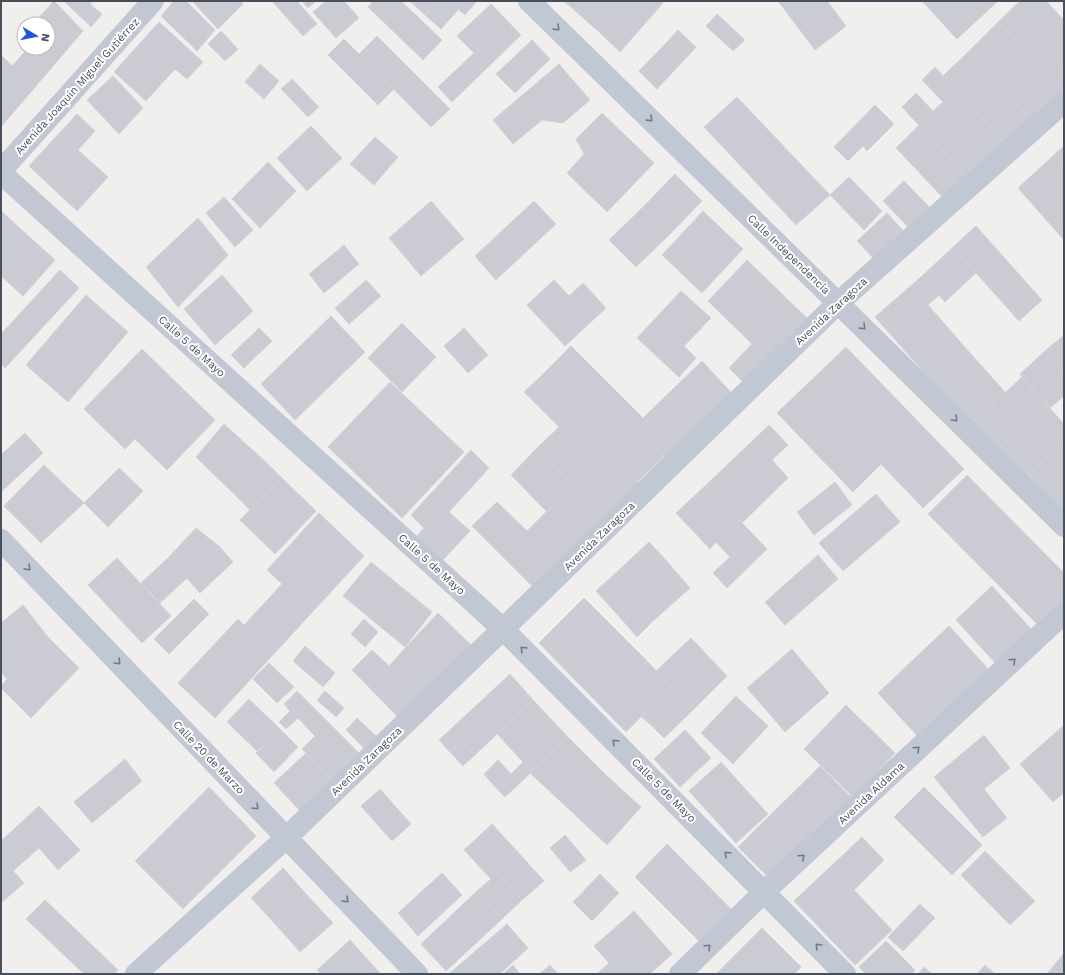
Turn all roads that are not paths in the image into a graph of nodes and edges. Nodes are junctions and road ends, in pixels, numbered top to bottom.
1 (153, 1) edge
2 (529, 1) edge
3 (1064, 102) edge
4 (1, 172) edge
5 (838, 303) junction
6 (1064, 526) edge
7 (1, 540) edge
8 (1064, 613) edge
9 (503, 629) junction
10 (286, 838) junction
11 (764, 892) junction
12 (136, 974) edge
13 (417, 974) edge
14 (680, 974) edge
15 (845, 974) edge

1 - 4 street, Avenida Joaquín Miguel Gutiérrez
2 -> 5 street, Calle Independencia
3 - 5 street, Avenida Zaragoza
4 - 9 street, Calle 5 de Mayo
5 -> 6 street, Calle Independencia
5 - 9 street, Avenida Zaragoza
7 -> 10 street, Calle 20 de Marzo
11 -> 8 street, Avenida Aldama
9 - 10 street, Avenida Zaragoza
11 -> 9 street, Calle 5 de Mayo
10 - 12 street, Avenida Zaragoza
10 -> 13 street, Calle 20 de Marzo
14 -> 11 street, Avenida Aldama
15 -> 11 street, Calle 5 de Mayo

